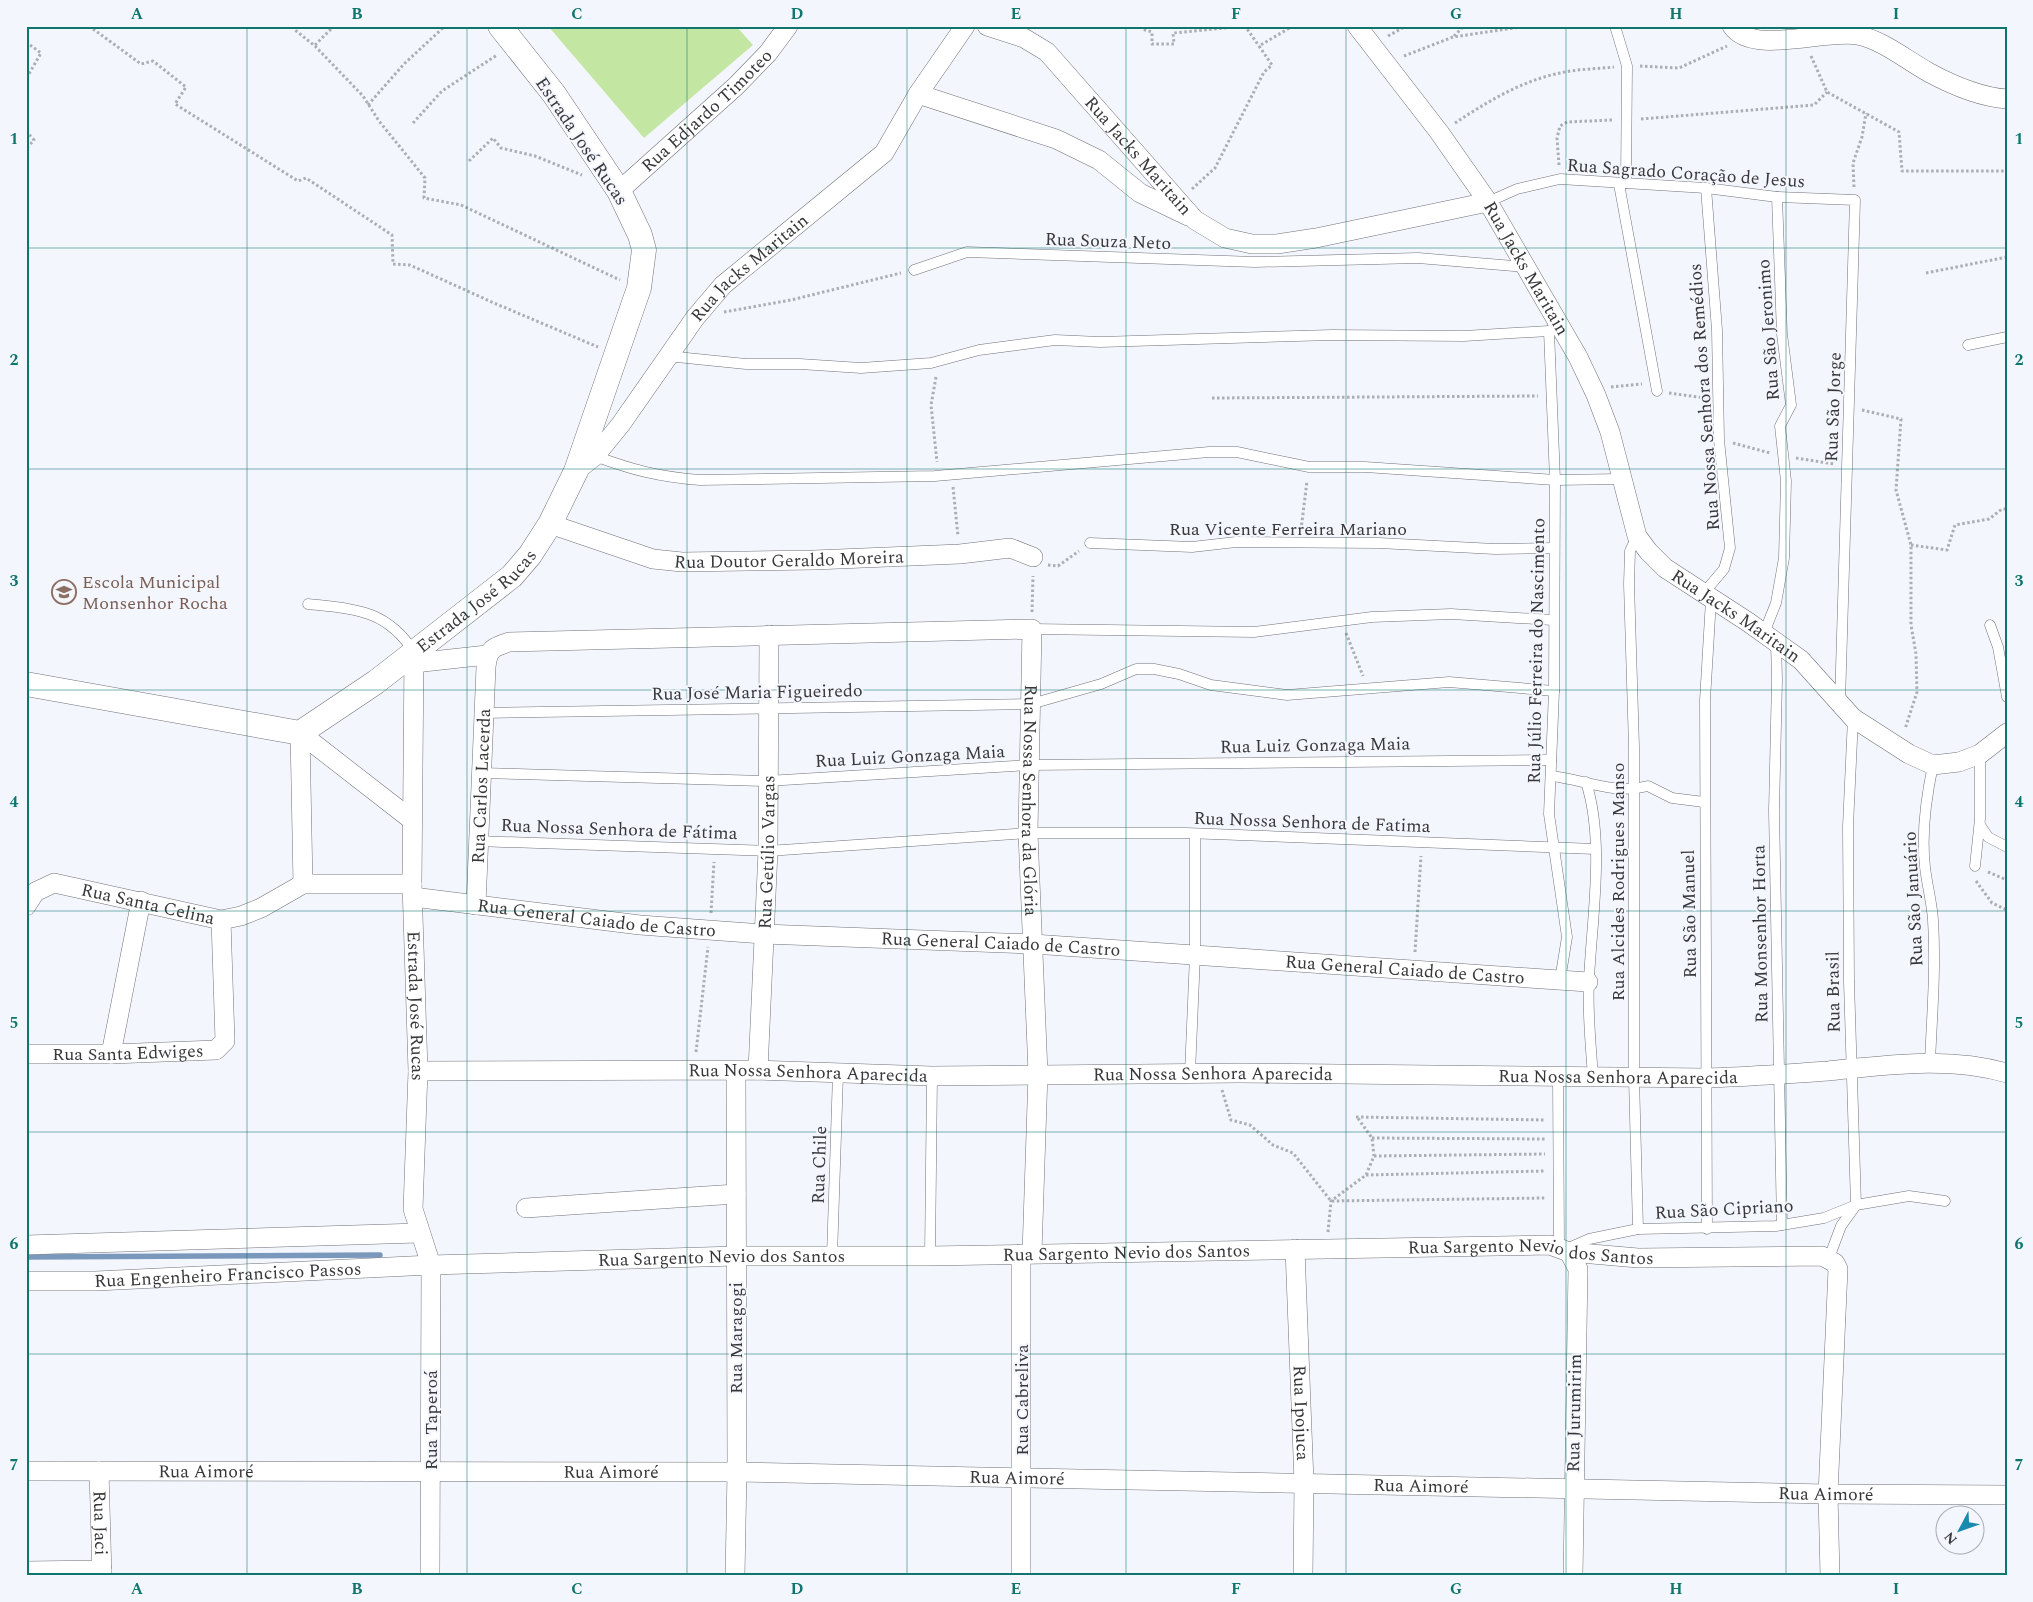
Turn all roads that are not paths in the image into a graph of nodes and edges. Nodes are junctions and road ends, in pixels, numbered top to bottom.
1 (788, 26) edge
2 (965, 26) edge
3 (987, 26) edge
4 (1357, 26) edge
5 (1614, 26) edge
6 (1737, 31) edge
7 (507, 35) edge
8 (918, 94) junction
9 (2007, 99) edge
10 (1622, 184) junction
11 (1706, 188) junction
12 (619, 191) junction
13 (1777, 197) junction
14 (1855, 200) joint
15 (1488, 202) junction
16 (1195, 220) junction
17 (1527, 267) junction
18 (914, 270) road end
19 (1554, 328) junction
20 (2007, 337) edge
21 (1968, 345) dead end
22 (667, 356) junction
23 (1656, 387) road end
24 (595, 456) junction
25 (576, 472) junction
26 (1620, 479) junction
27 (1555, 480) junction
28 (550, 524) junction
29 (1637, 536) junction
30 (1090, 543) road end
31 (1554, 548) junction
32 (1033, 557) road end
33 (1707, 597) junction
34 (308, 604) dead end
35 (1553, 620) junction
36 (1990, 624) dead end
37 (1032, 629) junction
38 (769, 634) junction
39 (1770, 638) junction
40 (414, 657) junction
41 (487, 661) junction
42 (26, 684) edge
43 (1554, 691) junction
44 (2007, 696) edge
45 (1032, 704) junction
46 (1840, 704) junction
47 (768, 708) junction
48 (484, 713) junction
49 (1853, 718) junction
50 (300, 733) junction
51 (2007, 733) edge
52 (1980, 754) junction
53 (1551, 760) junction
54 (1933, 764) junction
55 (1030, 766) junction
56 (481, 774) junction
57 (1552, 776) junction
58 (768, 781) junction
59 (1586, 782) junction
60 (1634, 790) junction
61 (1704, 802) junction
62 (412, 820) junction
63 (1980, 825) junction
64 (1028, 833) junction
65 (1195, 834) junction
66 (477, 841) junction
67 (2007, 847) edge
68 (1552, 848) junction
69 (1595, 849) junction
70 (768, 851) junction
71 (1975, 866) road end
72 (303, 884) junction
73 (413, 890) junction
74 (141, 900) junction
75 (476, 905) junction
76 (26, 906) edge
77 (221, 920) junction
78 (763, 934) junction
79 (1033, 944) junction
80 (1195, 955) junction
81 (1560, 980) junction
82 (1588, 982) junction
83 (26, 1054) edge
84 (111, 1054) junction
85 (1930, 1062) junction
86 (1851, 1068) junction
87 (758, 1070) junction
88 (418, 1071) junction
89 (736, 1071) junction
90 (1038, 1073) junction
91 (1190, 1073) junction
92 (2007, 1073) edge
93 (838, 1074) junction
94 (1778, 1075) junction
95 (932, 1076) junction
96 (1558, 1078) junction
97 (1592, 1078) junction
98 (1634, 1078) junction
99 (1706, 1078) junction
100 (736, 1194) junction
101 (1945, 1201) dead end
102 (1856, 1205) junction
103 (526, 1208) dead end
104 (1782, 1225) junction
105 (1706, 1229) junction
106 (1638, 1230) junction
107 (419, 1233) junction
108 (26, 1245) edge
109 (1295, 1249) junction
110 (1564, 1250) junction
111 (1027, 1254) junction
112 (736, 1256) junction
113 (832, 1256) junction
114 (930, 1256) junction
115 (1825, 1257) junction
116 (431, 1265) junction
117 (26, 1281) edge
118 (26, 1471) edge
119 (99, 1471) junction
120 (431, 1471) junction
121 (737, 1472) junction
122 (1023, 1478) junction
123 (1304, 1482) junction
124 (1573, 1490) junction
125 (1828, 1494) junction
126 (2007, 1495) edge
127 (26, 1571) edge
128 (102, 1573) edge
129 (430, 1576) edge
130 (735, 1576) edge
131 (1021, 1576) edge
132 (1303, 1576) edge
133 (1573, 1576) edge
134 (1830, 1576) edge

1 - 12 street, Rua Edjardo Timoteo
2 - 8 street, Rua Jacks Maritain
3 - 16 street, Rua Jacks Maritain
4 - 15 street
5 - 10 lane
6 - 9 street
7 - 12 street, Estrada José Rucas
8 - 16 street
8 - 22 street, Rua Jacks Maritain
10 - 11 lane, Rua Sagrado Coração de Jesus
10 - 15 lane, Rua Sagrado Coração de Jesus
10 - 23 lane
11 - 13 lane, Rua Sagrado Coração de Jesus
11 - 33 lane, Rua Nossa Senhora dos Remédios
12 - 25 street, Estrada José Rucas
13 - 14 lane, Rua Sagrado Coração de Jesus
13 - 39 lane, Rua São Jeronimo
14 - 46 lane, Rua São Jorge
15 - 16 street, Rua Jacks Maritain
15 - 17 street, Rua Jacks Maritain
17 - 18 lane, Rua Souza Neto
17 - 19 street, Rua Jacks Maritain
19 - 22 lane
19 - 26 street, Rua Jacks Maritain
19 - 27 lane, Rua Júlio Ferreira do Nascimento
20 - 21 lane
22 - 24 street, Rua Jacks Maritain
24 - 25 street, Rua Jacks Maritain
24 - 27 lane
25 - 28 street, Estrada José Rucas
26 - 27 lane
26 - 29 street, Rua Jacks Maritain
27 - 31 lane, Rua Júlio Ferreira do Nascimento
28 - 32 street, Rua Doutor Geraldo Moreira
28 - 40 street, Estrada José Rucas
29 - 33 street, Rua Jacks Maritain
29 - 60 lane, Rua Alcides Rodrigues Manso
30 - 31 lane, Rua Vicente Ferreira Mariano
31 - 35 lane, Rua Júlio Ferreira do Nascimento
33 - 39 street, Rua Jacks Maritain
33 - 61 lane, Rua São Manuel
34 - 40 lane
35 - 37 lane
35 - 43 lane, Rua Júlio Ferreira do Nascimento
36 - 44 lane
37 - 38 street
37 - 45 street, Rua Nossa Senhora da Glória
38 - 41 street
38 - 47 street, Rua Getúlio Vargas
39 - 46 street, Rua Jacks Maritain
39 - 94 lane, Rua Monsenhor Horta
40 - 41 street
40 - 50 street
40 - 62 street, Estrada José Rucas
41 - 48 street, Rua Carlos Lacerda
42 - 50 street
43 - 45 lane, Rua José Maria Figueiredo
43 - 53 lane, Rua Júlio Ferreira do Nascimento
45 - 47 lane, Rua José Maria Figueiredo
45 - 55 street, Rua Nossa Senhora da Glória
46 - 49 street, Rua Jacks Maritain
47 - 48 lane, Rua José Maria Figueiredo
47 - 58 street, Rua Getúlio Vargas
48 - 56 street, Rua Carlos Lacerda
49 - 54 street, Rua Jacks Maritain
49 - 86 lane, Rua Brasil
50 - 62 street
50 - 72 street
51 - 52 street
52 - 54 street
52 - 63 lane
53 - 55 lane, Rua Luiz Gonzaga Maia
53 - 57 lane, Rua Júlio Ferreira do Nascimento
54 - 85 lane, Rua São Januário
55 - 58 lane, Rua Luiz Gonzaga Maia
55 - 64 street, Rua Nossa Senhora da Glória
56 - 58 lane, Rua Luiz Gonzaga Maia
56 - 66 street, Rua Carlos Lacerda
57 - 59 lane
57 - 68 lane, Rua Júlio Ferreira do Nascimento
58 - 70 street, Rua Getúlio Vargas
59 - 60 lane
59 - 69 lane
60 - 61 lane
60 - 98 lane, Rua Alcides Rodrigues Manso
61 - 99 lane, Rua São Manuel
62 - 73 street, Estrada José Rucas
63 - 67 lane
63 - 71 lane
64 - 65 lane, Rua Nossa Senhora de Fatima
64 - 70 lane, Rua Nossa Senhora de Fátima
64 - 79 street, Rua Nossa Senhora da Glória
65 - 68 lane, Rua Nossa Senhora de Fatima
65 - 80 lane
66 - 70 lane, Rua Nossa Senhora de Fátima
66 - 75 street, Rua Carlos Lacerda
68 - 69 lane, Rua Nossa Senhora de Fatima
68 - 81 lane, Rua Júlio Ferreira do Nascimento
69 - 82 lane
70 - 78 street, Rua Getúlio Vargas
72 - 73 street, Rua Santa Celina
72 - 77 street, Rua Santa Celina
73 - 75 street, Rua General Caiado de Castro
73 - 88 street, Estrada José Rucas
74 - 76 street, Rua Santa Celina
74 - 77 street, Rua Santa Celina
74 - 84 street
75 - 78 street, Rua General Caiado de Castro
77 - 84 street, Rua Santa Edwiges
78 - 79 street, Rua General Caiado de Castro
78 - 87 street, Rua Getúlio Vargas
79 - 80 street, Rua General Caiado de Castro
79 - 90 street, Rua Nossa Senhora da Glória
80 - 81 street, Rua General Caiado de Castro
80 - 91 lane
81 - 82 street, Rua General Caiado de Castro
82 - 97 lane
83 - 84 street, Rua Santa Edwiges
85 - 86 street, Rua Nossa Senhora Aparecida
85 - 92 street, Rua Nossa Senhora Aparecida
86 - 94 street, Rua Nossa Senhora Aparecida
86 - 102 lane, Rua Brasil
87 - 89 street, Rua Nossa Senhora Aparecida
87 - 93 street, Rua Nossa Senhora Aparecida
88 - 89 street, Rua Nossa Senhora Aparecida
88 - 107 street, Estrada José Rucas
89 - 100 street, Rua Maragogi
90 - 91 street, Rua Nossa Senhora Aparecida
90 - 95 street, Rua Nossa Senhora Aparecida
90 - 111 street, Rua Nossa Senhora da Glória
91 - 96 street, Rua Nossa Senhora Aparecida
93 - 95 street, Rua Nossa Senhora Aparecida
93 - 113 lane, Rua Chile
94 - 99 street, Rua Nossa Senhora Aparecida
94 - 104 lane, Rua Monsenhor Horta
95 - 114 lane
96 - 97 street, Rua Nossa Senhora Aparecida
96 - 110 lane
97 - 98 street, Rua Nossa Senhora Aparecida
98 - 99 street, Rua Nossa Senhora Aparecida
98 - 106 lane, Rua Alcides Rodrigues Manso
99 - 105 lane, Rua São Manuel
100 - 103 street
100 - 112 street, Rua Maragogi
101 - 102 lane, Rua São Cipriano
102 - 104 lane, Rua São Cipriano
102 - 115 lane
104 - 105 lane, Rua São Cipriano
105 - 106 lane, Rua São Cipriano
106 - 110 lane, Rua São Cipriano
107 - 108 street, Rua Engenheiro Francisco Passos
107 - 116 street, Estrada José Rucas
109 - 110 street, Rua Sargento Nevio dos Santos
109 - 111 street, Rua Sargento Nevio dos Santos
109 - 123 street, Rua Ipojuca
110 - 115 street, Rua Sargento Nevio dos Santos
110 - 124 street, Rua Jurumirim
111 - 114 street, Rua Sargento Nevio dos Santos
111 - 122 street, Rua Cabreliva
112 - 113 street, Rua Sargento Nevio dos Santos
112 - 116 street, Rua Sargento Nevio dos Santos
112 - 121 street, Rua Maragogi
113 - 114 street, Rua Sargento Nevio dos Santos
115 - 125 street
116 - 117 street, Rua Engenheiro Francisco Passos
116 - 120 street, Rua Taperoá
118 - 119 street, Rua Aimoré
119 - 120 street, Rua Aimoré
119 - 128 street, Rua Jaci
120 - 121 street, Rua Aimoré
120 - 129 street, Rua Taperoá
121 - 122 street, Rua Aimoré
121 - 130 street, Rua Maragogi
122 - 123 street, Rua Aimoré
122 - 131 street, Rua Cabreliva
123 - 124 street, Rua Aimoré
123 - 132 street, Rua Ipojuca
124 - 125 street, Rua Aimoré
124 - 133 street, Rua Jurumirim
125 - 126 street, Rua Aimoré
125 - 134 street
127 - 128 street

